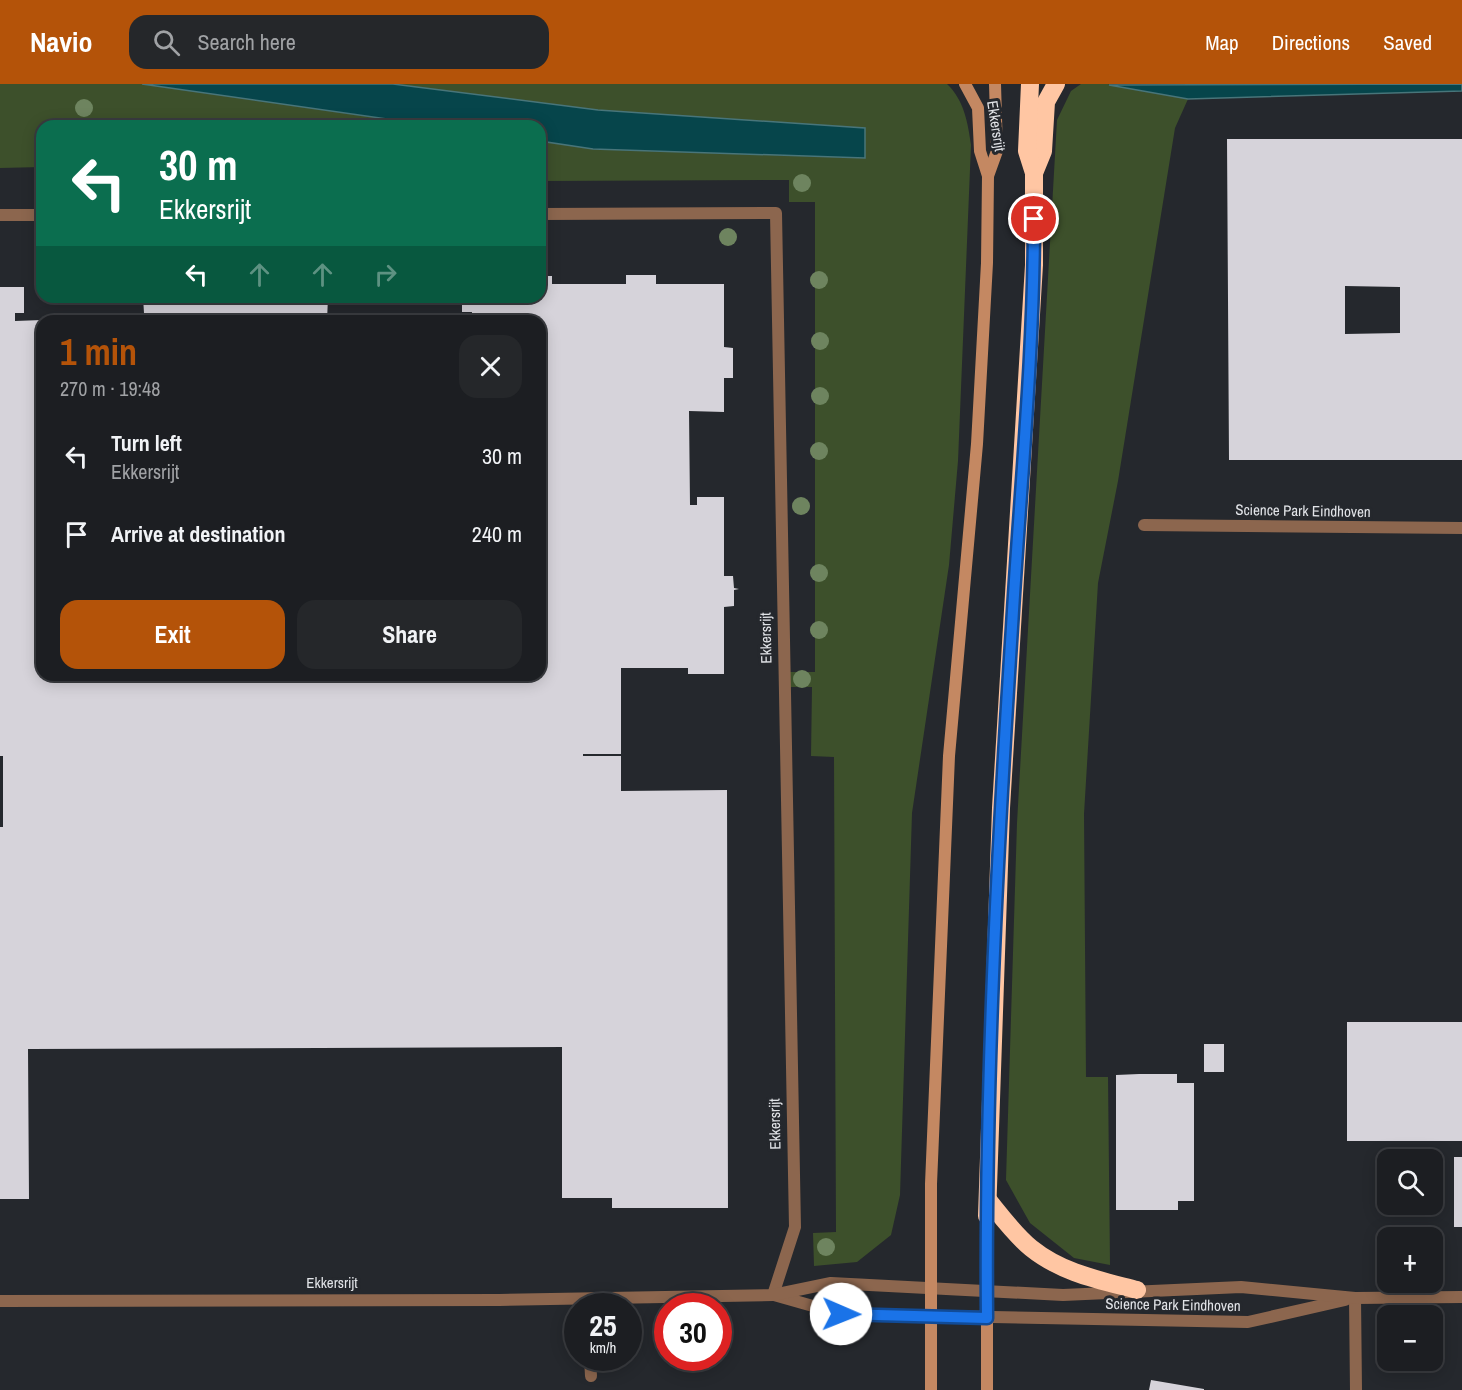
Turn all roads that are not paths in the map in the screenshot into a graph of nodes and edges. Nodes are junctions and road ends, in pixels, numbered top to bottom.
1 (965, 84) edge
2 (994, 84) edge
3 (1030, 84) edge
4 (1056, 84) edge
5 (1034, 173) junction
6 (988, 176) junction
7 (546, 214) edge
8 (0, 215) edge
9 (36, 215) edge
10 (1144, 525) dead end
11 (1462, 528) edge
12 (987, 1208) junction
13 (932, 1288) junction
14 (1137, 1290) junction
15 (987, 1292) junction
16 (773, 1295) junction
17 (1462, 1297) edge
18 (1355, 1298) junction
19 (0, 1301) edge
20 (642, 1301) edge
21 (564, 1303) edge
22 (931, 1316) junction
23 (987, 1318) junction
24 (591, 1371) edge
25 (591, 1376) dead end
26 (930, 1390) edge
27 (987, 1390) edge
28 (1356, 1390) edge

1 - 6 main road, Ekkersrijt
2 - 6 main road, Ekkersrijt
3 - 5 highway, Ekkersrijt
4 - 5 highway
5 - 12 highway, Ekkersrijt
6 - 13 main road, Ekkersrijt
7 - 16 street, Ekkersrijt
8 - 9 street
10 - 11 street, Science Park Eindhoven
12 - 14 highway
12 - 15 main road, Ekkersrijt
13 - 15 street, Ekkersrijt
13 - 16 street, Ekkersrijt
13 - 22 main road, Ekkersrijt
14 - 15 street, Science Park Eindhoven
14 - 18 street, Science Park Eindhoven
15 - 23 main road, Ekkersrijt
16 - 20 street, Ekkersrijt
16 - 22 street, Ekkersrijt
17 - 18 street, Science Park Eindhoven
18 - 23 street, Science Park Eindhoven
18 - 28 street
19 - 21 street, Ekkersrijt
22 - 23 street, Ekkersrijt
22 - 26 main road, Ekkersrijt
23 - 27 main road, Ekkersrijt
24 - 25 street

